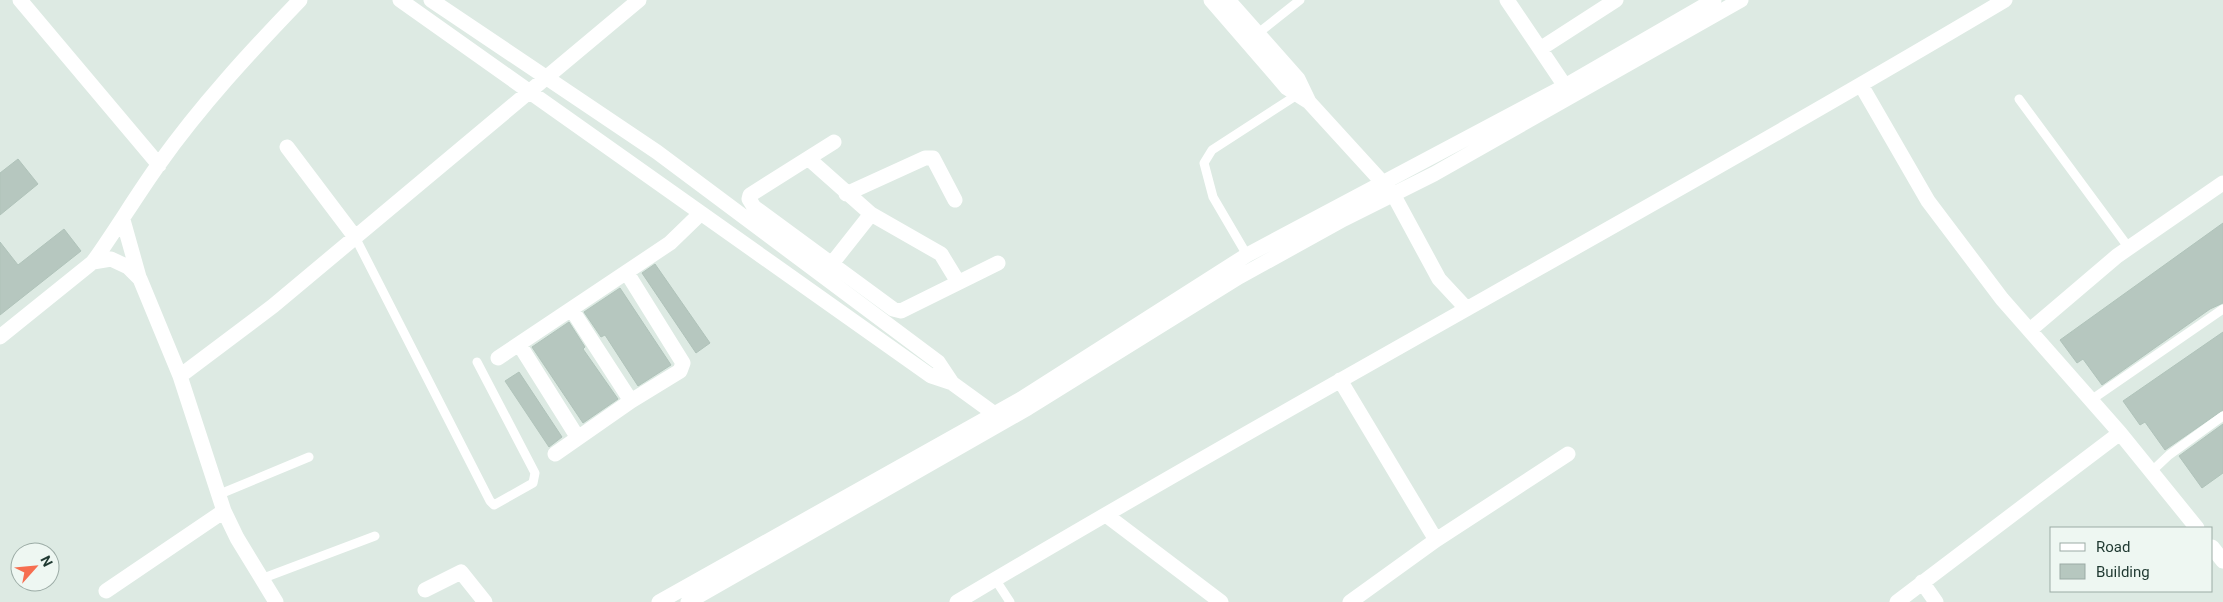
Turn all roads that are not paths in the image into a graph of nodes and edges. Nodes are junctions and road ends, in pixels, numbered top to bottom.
1 (20, 0) edge
2 (300, 0) edge
3 (400, 0) edge
4 (431, 0) edge
5 (639, 0) edge
6 (1211, 0) edge
7 (1228, 0) edge
8 (1300, 0) edge
9 (1507, 0) edge
10 (1616, 0) edge
11 (1714, 0) edge
12 (1740, 0) edge
13 (2005, 0) edge
14 (1257, 34) junction
15 (1540, 49) junction
16 (545, 77) junction
17 (1861, 85) junction
18 (1565, 86) junction
19 (529, 92) junction
20 (1303, 98) junction
21 (2019, 99) dead end
22 (834, 142) dead end
23 (287, 147) dead end
24 (809, 159) junction
25 (158, 165) junction
26 (2223, 183) edge
27 (1388, 189) junction
28 (846, 194) junction
29 (955, 200) dead end
30 (701, 213) junction
31 (871, 214) junction
32 (123, 220) junction
33 (355, 238) junction
34 (2129, 248) junction
35 (1246, 255) junction
36 (93, 262) junction
37 (998, 263) dead end
38 (827, 270) junction
39 (627, 273) junction
40 (140, 279) junction
41 (958, 282) junction
42 (811, 290) junction
43 (1466, 308) junction
44 (2223, 309) edge
45 (572, 310) junction
46 (2030, 330) junction
47 (0, 336) edge
48 (519, 344) junction
49 (498, 358) dead end
50 (477, 362) dead end
51 (180, 376) junction
52 (1340, 380) junction
53 (952, 383) junction
54 (2091, 400) junction
55 (631, 401) junction
56 (2223, 416) edge
57 (1000, 417) junction
58 (2120, 433) junction
59 (578, 438) junction
60 (555, 454) dead end
61 (1568, 454) dead end
62 (309, 457) dead end
63 (2152, 471) junction
64 (220, 494) junction
65 (224, 511) junction
66 (1106, 515) junction
67 (2196, 527) edge
68 (375, 536) dead end
69 (1436, 540) junction
70 (2213, 547) edge
71 (2223, 561) edge
72 (261, 579) junction
73 (995, 579) junction
74 (1922, 582) junction
75 (425, 590) dead end
76 (106, 591) dead end
77 (276, 602) edge
78 (485, 602) edge
79 (659, 602) edge
80 (688, 602) edge
81 (957, 602) edge
82 (1010, 602) edge
83 (1221, 602) edge
84 (1350, 602) edge
85 (1897, 602) edge
86 (1936, 602) edge

1 - 25 street
2 - 25 street
3 - 19 street
4 - 16 street
5 - 16 street
6 - 20 street
7 - 14 street
8 - 14 lane
9 - 15 street
10 - 15 street
11 - 18 street
12 - 27 street
13 - 17 street
14 - 20 street
15 - 18 street
16 - 19 street
16 - 38 street
17 - 43 street
17 - 46 street
18 - 27 street
19 - 30 street
19 - 33 street
20 - 27 street
20 - 35 lane
21 - 34 lane
22 - 24 street
23 - 33 street
24 - 28 street
24 - 38 street
25 - 32 street
26 - 34 street
27 - 35 street
27 - 43 street
27 - 57 street
28 - 29 street
28 - 31 street
30 - 39 street
30 - 42 street
31 - 38 street
31 - 41 street
32 - 36 street
32 - 40 street
33 - 50 lane
33 - 51 street
34 - 46 street
35 - 57 street
36 - 40 street
36 - 47 street
37 - 41 street
38 - 41 street
38 - 42 street
38 - 53 street
39 - 45 street
39 - 55 street
40 - 51 street
42 - 53 street
43 - 52 street
44 - 54 lane
45 - 48 street
45 - 55 street
46 - 54 street
48 - 49 street
48 - 59 street
51 - 64 street
52 - 66 street
52 - 69 street
53 - 57 street
54 - 58 street
55 - 59 street
56 - 63 lane
57 - 79 street
57 - 80 street
58 - 63 street
58 - 74 street
59 - 60 street
61 - 69 street
62 - 64 lane
63 - 67 street
64 - 65 street
65 - 72 street
65 - 76 street
66 - 73 street
66 - 83 street
68 - 72 lane
69 - 84 street
70 - 71 street
72 - 77 street
73 - 81 street
73 - 82 lane
74 - 85 street
74 - 86 street
75 - 78 street

